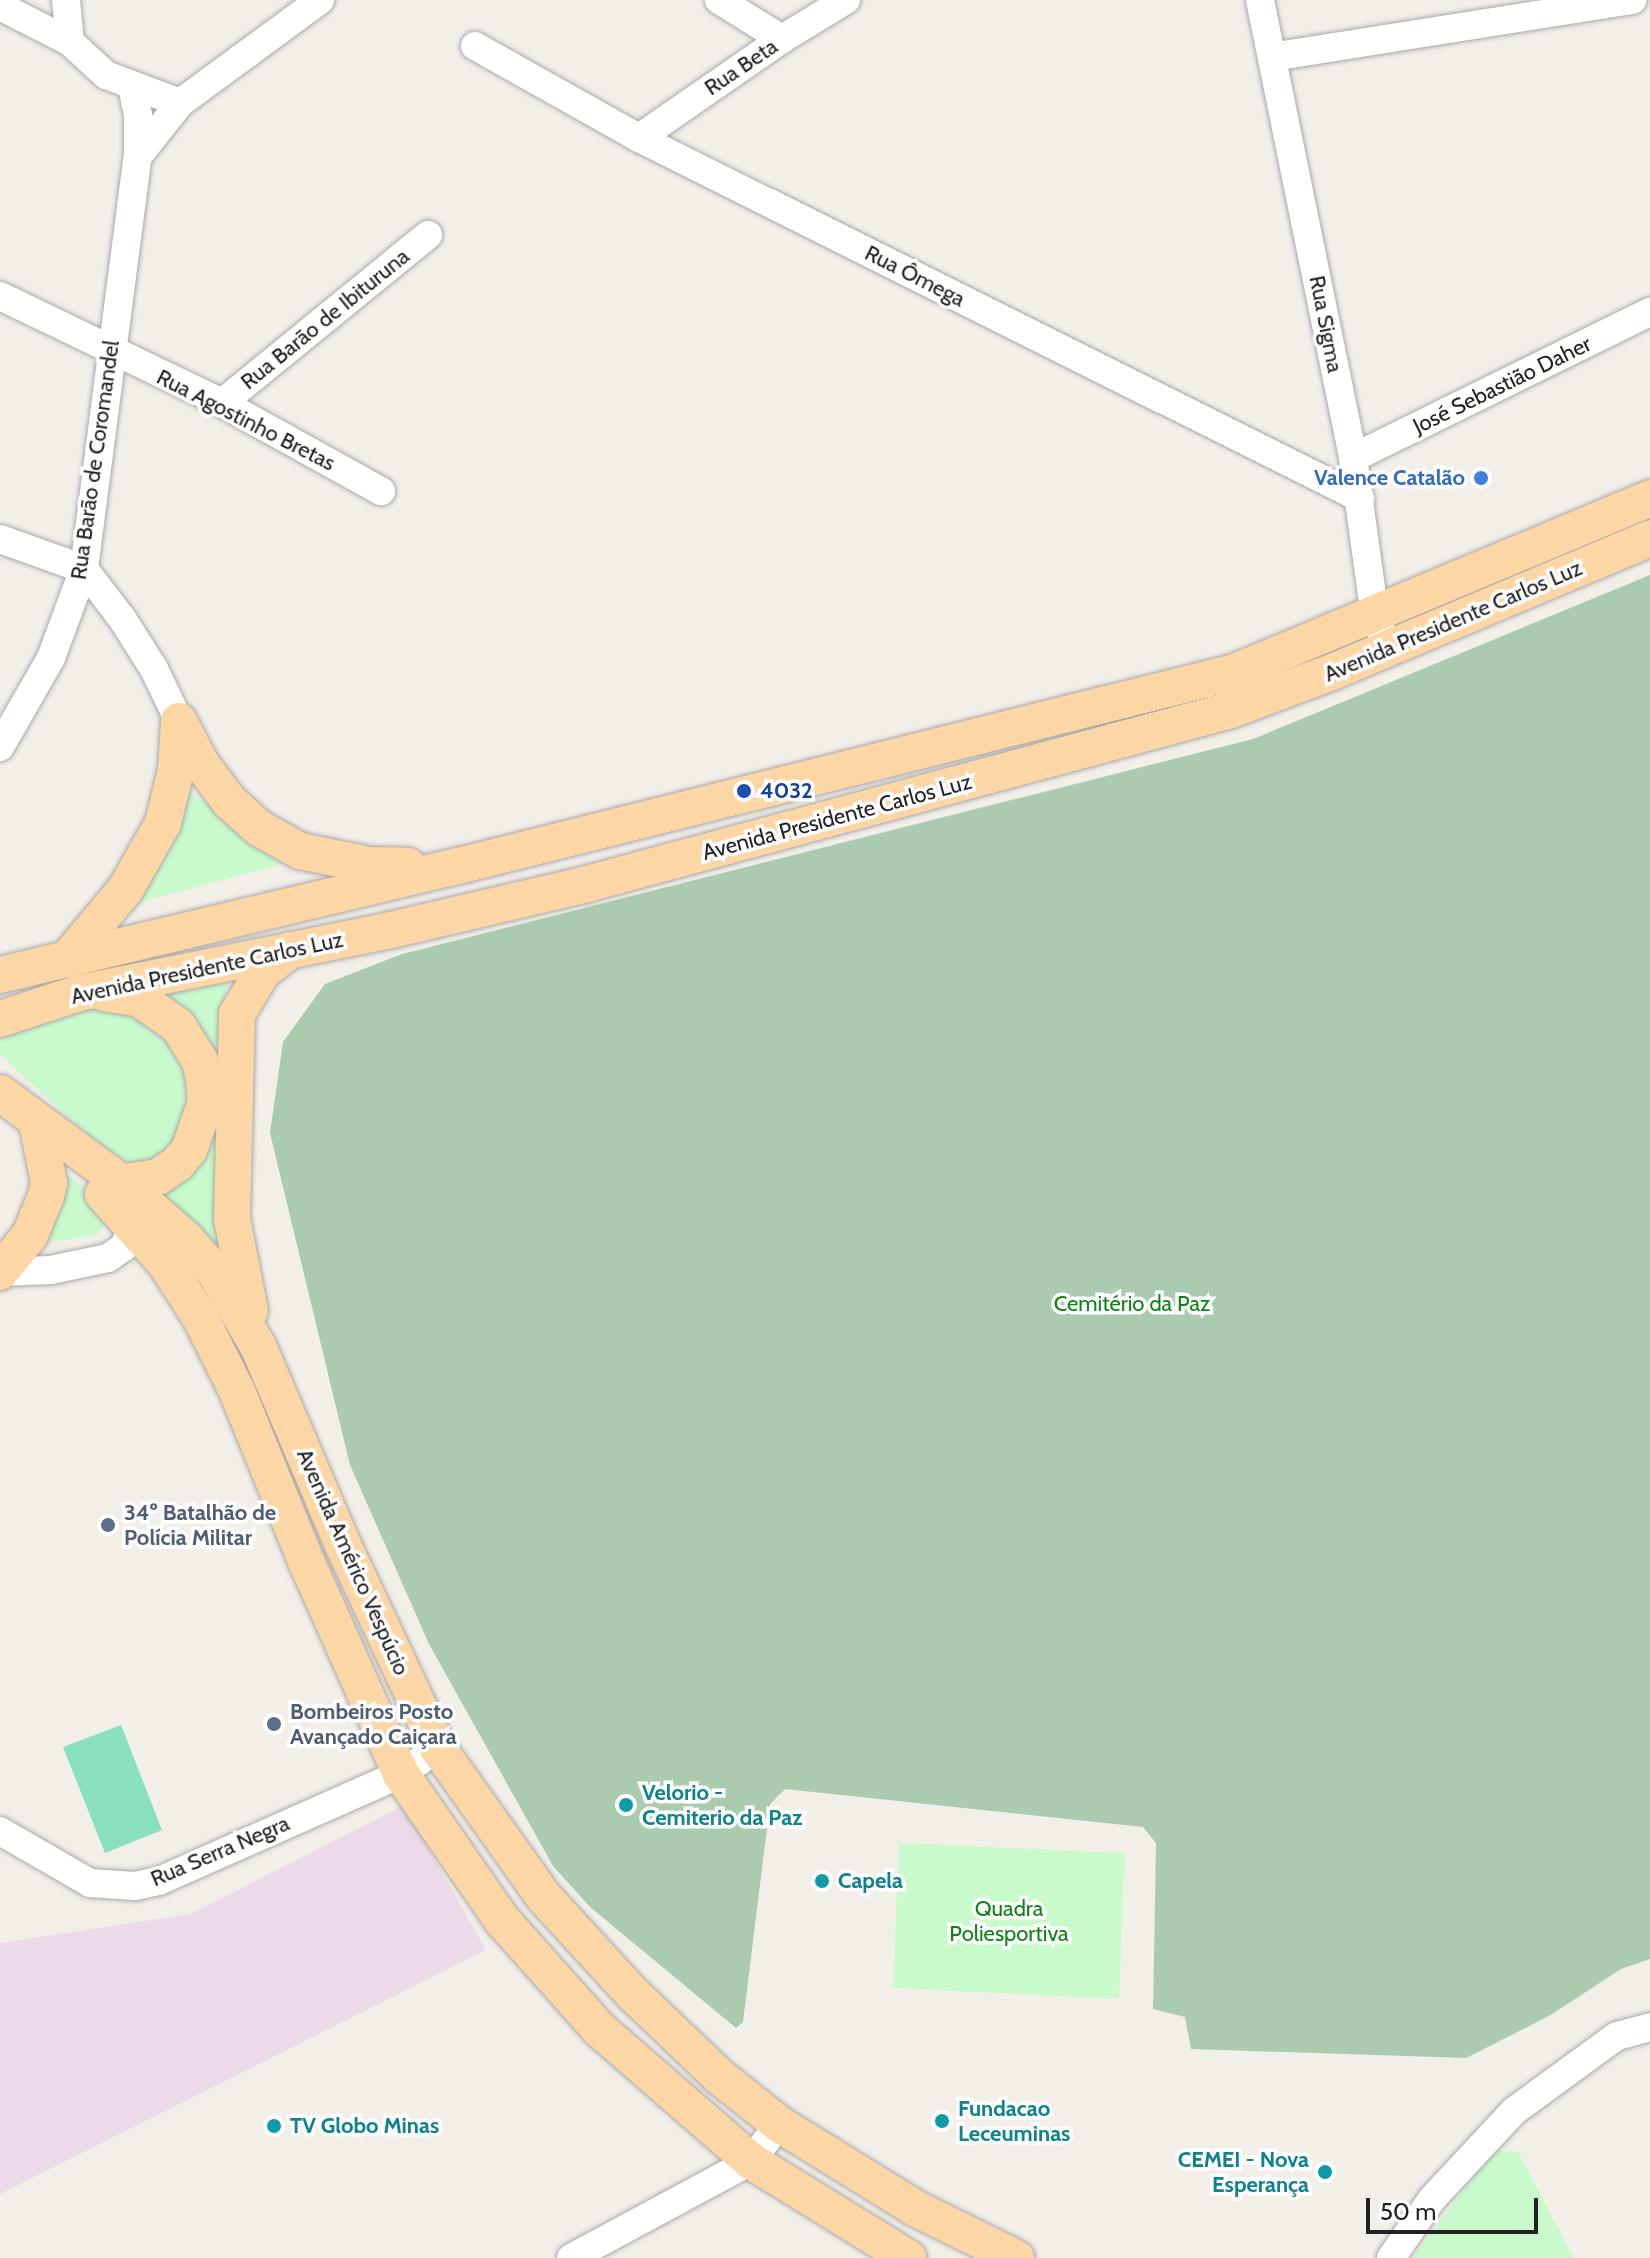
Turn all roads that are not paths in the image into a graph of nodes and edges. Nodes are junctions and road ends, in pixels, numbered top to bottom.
1 (66, 0) edge
2 (320, 0) edge
3 (719, 0) edge
4 (846, 0) edge
5 (1260, 0) edge
6 (1633, 0) edge
7 (0, 6) edge
8 (782, 39) junction
9 (70, 42) junction
10 (475, 46) dead end
11 (1272, 57) junction
12 (132, 87) junction
13 (180, 103) junction
14 (639, 138) junction
15 (138, 156) junction
16 (428, 235) dead end
17 (0, 296) edge
18 (1650, 312) edge
19 (111, 349) junction
20 (222, 403) junction
21 (1353, 458) junction
22 (372, 486) dead end
23 (1360, 498) junction
24 (1650, 498) edge
25 (1650, 538) edge
26 (0, 539) edge
27 (84, 569) junction
28 (1381, 632) junction
29 (179, 721) junction
30 (0, 747) edge
31 (458, 866) junction
32 (292, 950) junction
33 (67, 959) junction
34 (0, 975) edge
35 (79, 993) junction
36 (0, 1019) edge
37 (0, 1093) edge
38 (37, 1123) junction
39 (122, 1183) junction
40 (133, 1225) junction
41 (0, 1272) edge
42 (259, 1348) junction
43 (438, 1748) junction
44 (401, 1774) junction
45 (0, 1831) edge
46 (1650, 2027) edge
47 (779, 2124) junction
48 (751, 2161) junction
49 (571, 2258) edge
50 (908, 2258) edge
51 (1016, 2258) edge
52 (1391, 2258) edge

1 - 9 street
2 - 13 street
3 - 8 street
4 - 8 street, Rua Beta
5 - 11 street, Rua Sigma
6 - 11 street
7 - 9 street
8 - 14 street, Rua Beta
9 - 12 street
10 - 14 street, Rua Ômega
11 - 21 street, Rua Sigma
12 - 13 street
12 - 15 street, Rua Barão de Coromandel
13 - 15 street
14 - 23 street, Rua Ômega
15 - 19 street, Rua Barão de Coromandel
16 - 20 street, Rua Barão de Ibituruna
17 - 19 street, Rua Agostinho Bretas
18 - 21 street, José Sebastião Daher
19 - 20 street, Rua Agostinho Bretas
19 - 27 street, Rua Barão de Coromandel
20 - 22 street, Rua Agostinho Bretas
21 - 23 street, Rua Sigma
23 - 28 street, Rua Sigma
24 - 28 main road, Avenida Presidente Carlos Luz
25 - 28 main road, Avenida Presidente Carlos Luz
26 - 27 street
27 - 29 street
27 - 30 street, Rua Barão de Coromandel
28 - 31 main road, Avenida Presidente Carlos Luz
28 - 32 main road, Avenida Presidente Carlos Luz
29 - 31 main road
29 - 33 main road
31 - 33 main road, Avenida Presidente Carlos Luz
32 - 35 main road, Avenida Presidente Carlos Luz
32 - 42 main road
33 - 34 main road, Avenida Presidente Carlos Luz
35 - 36 main road, Avenida Presidente Carlos Luz
35 - 39 main road
37 - 38 main road, Avenida Américo Vespúcio
38 - 39 main road, Avenida Américo Vespúcio
38 - 40 main road, Avenida Américo Vespúcio
38 - 41 main road
39 - 42 main road, Avenida Américo Vespúcio
40 - 41 street
40 - 44 main road, Avenida Américo Vespúcio
42 - 43 main road, Avenida Américo Vespúcio
43 - 44 street, Rua Serra Negra
43 - 47 main road, Avenida Américo Vespúcio
44 - 45 street, Rua Serra Negra
44 - 48 main road, Avenida Américo Vespúcio
46 - 52 street
47 - 48 street
47 - 51 main road, Avenida Américo Vespúcio
48 - 49 street
48 - 50 main road, Avenida Américo Vespúcio

